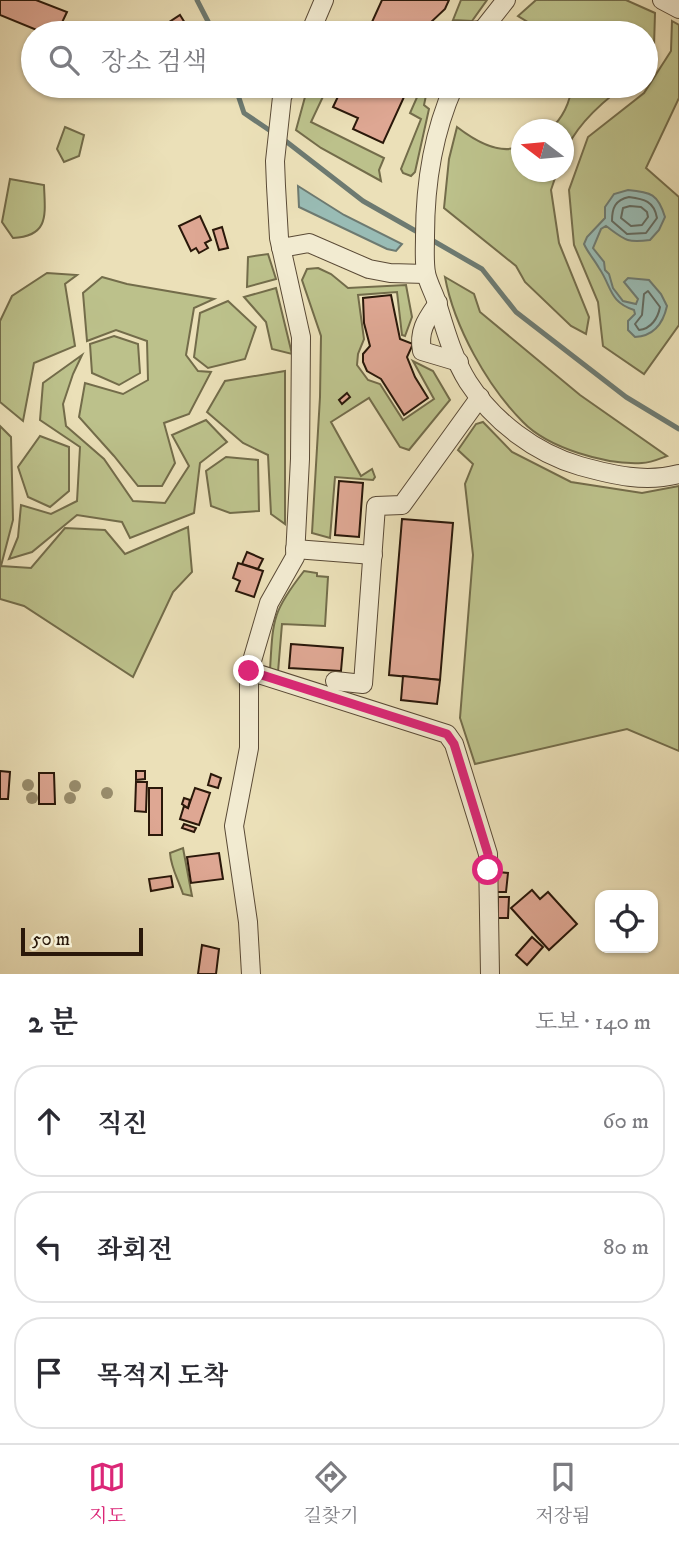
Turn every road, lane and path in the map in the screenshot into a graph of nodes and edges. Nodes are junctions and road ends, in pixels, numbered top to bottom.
1 (324, 0) edge
2 (506, 0) edge
3 (662, 0) edge
4 (679, 9) edge
5 (315, 21) edge
6 (490, 21) edge
7 (282, 98) edge
8 (447, 98) edge
9 (281, 248) junction
10 (426, 274) junction
11 (438, 303) junction
12 (459, 362) junction
13 (480, 397) junction
14 (679, 474) edge
15 (295, 549) junction
16 (373, 555) junction
17 (249, 671) junction
18 (335, 681) dead end
19 (251, 974) edge
20 (490, 974) edge

1 - 5 street
2 - 6 street
3 - 4 street
7 - 9 street
8 - 10 street
9 - 10 street
9 - 15 street
10 - 11 street
11 - 12 street
11 - 12 street
12 - 13 street
13 - 14 street
13 - 16 street
15 - 16 street
15 - 17 street
16 - 18 street
17 - 19 street
17 - 20 street

